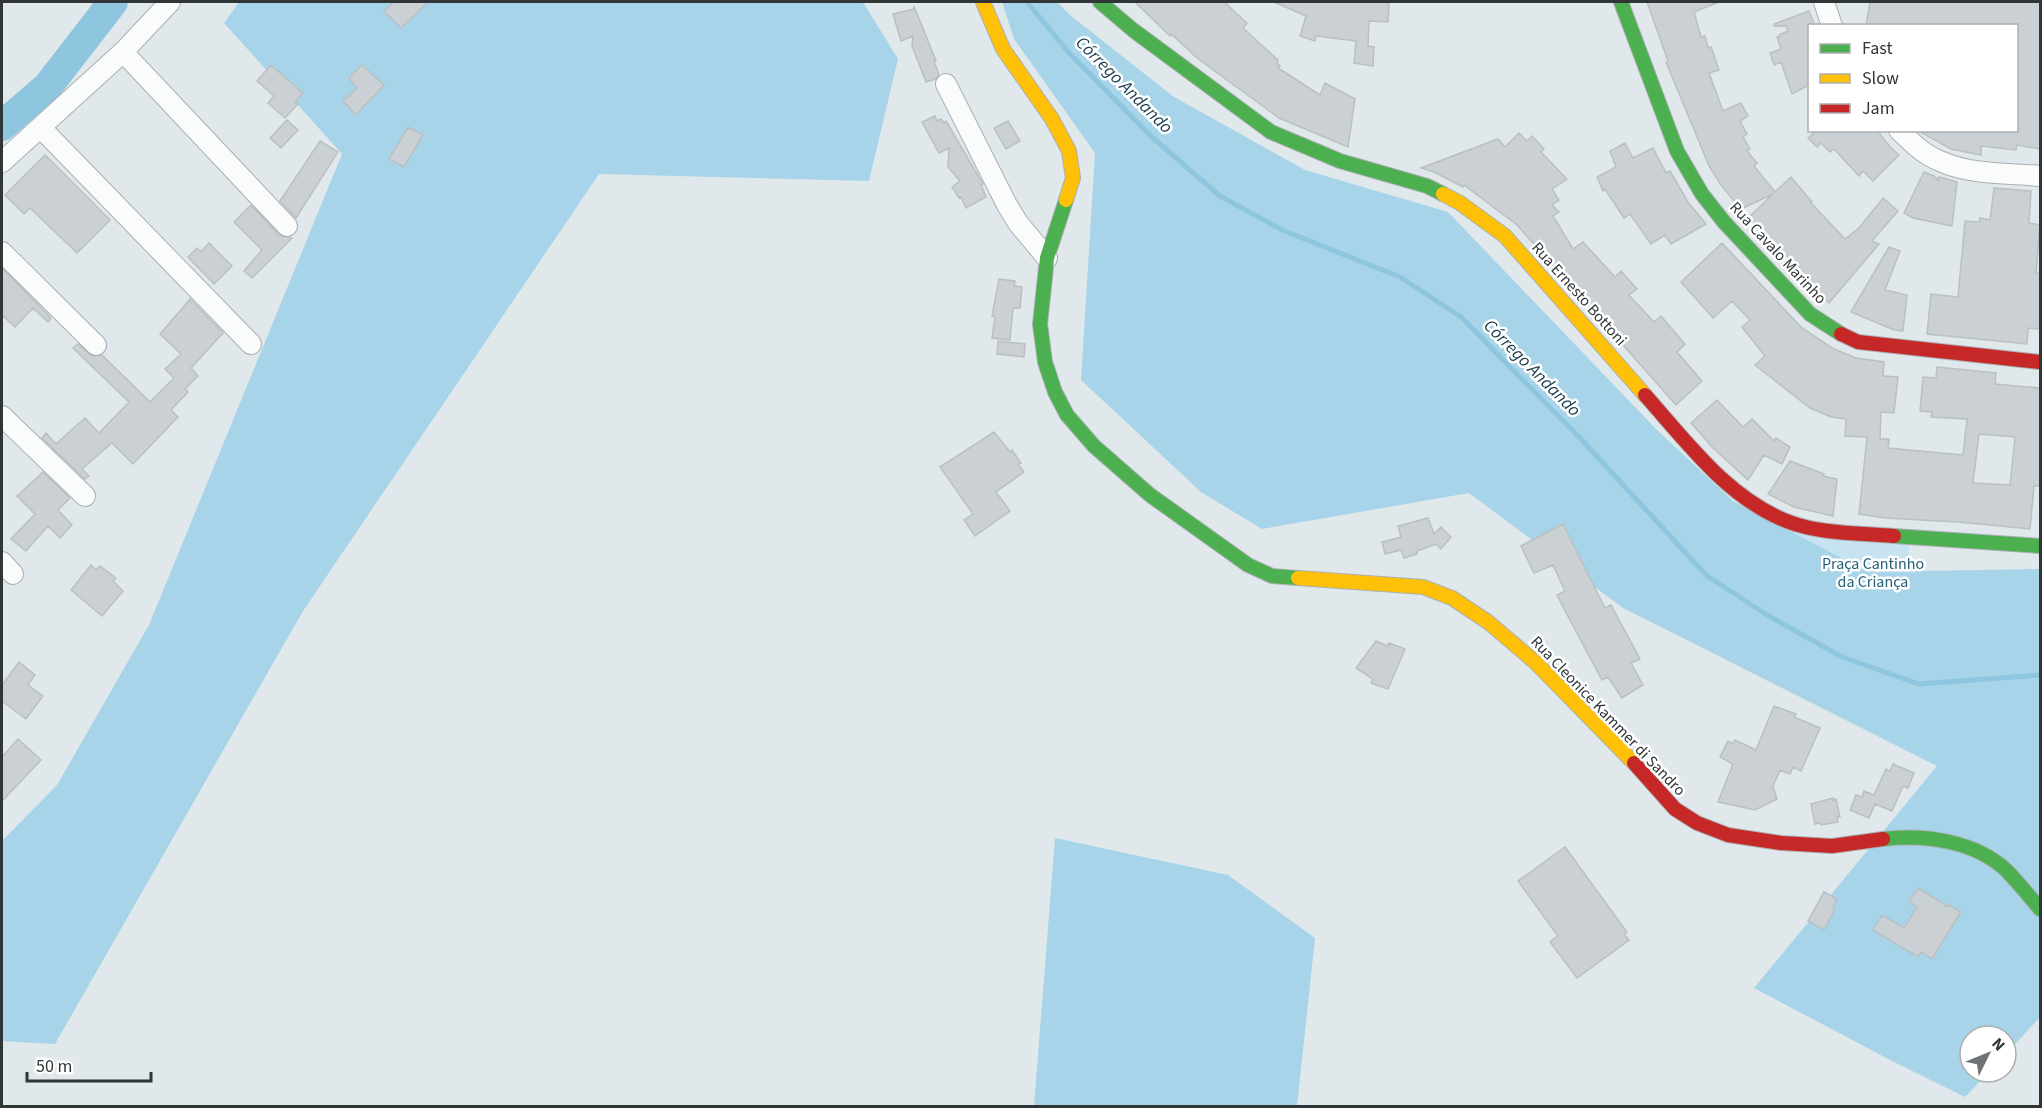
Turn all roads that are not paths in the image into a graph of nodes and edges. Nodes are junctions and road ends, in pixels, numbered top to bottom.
1 (170, 2) edge
2 (983, 2) edge
3 (1100, 2) edge
4 (1621, 2) edge
5 (1824, 2) edge
6 (1831, 24) edge
7 (123, 52) junction
8 (946, 84) dead end
9 (40, 128) junction
10 (1901, 132) edge
11 (2, 162) edge
12 (2040, 176) edge
13 (286, 226) dead end
14 (2, 252) edge
15 (1047, 258) junction
16 (250, 344) dead end
17 (96, 345) dead end
18 (2040, 362) edge
19 (2, 416) edge
20 (85, 496) dead end
21 (2040, 546) edge
22 (2040, 909) edge

1 - 7 street
2 - 15 street, Rua Cleonice Kammer di Sandro
3 - 21 street, Rua Ernesto Bottoni
4 - 18 street, Rua Cavalo Marinho
5 - 6 street
7 - 9 street
7 - 13 street
8 - 15 street
9 - 11 street
9 - 16 street
10 - 12 street
14 - 17 street
15 - 22 street, Rua Cleonice Kammer di Sandro
19 - 20 street

